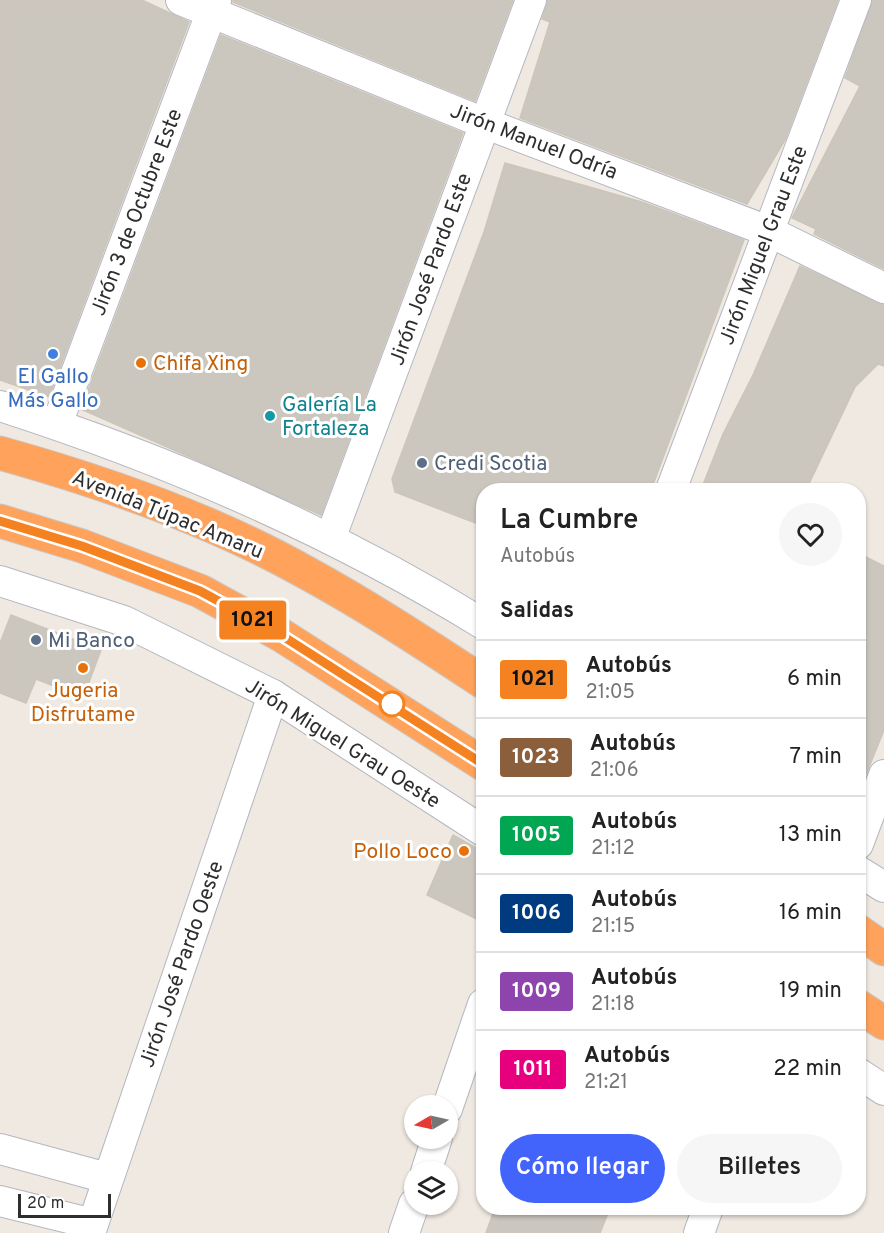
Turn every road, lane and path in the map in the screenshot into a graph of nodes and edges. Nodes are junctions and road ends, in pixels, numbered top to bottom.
1 (181, 0) edge
2 (531, 0) edge
3 (856, 0) edge
4 (214, 6) edge
5 (484, 123) junction
6 (768, 231) junction
7 (884, 288) edge
8 (0, 406) edge
9 (57, 424) junction
10 (0, 453) edge
11 (674, 483) edge
12 (0, 521) edge
13 (330, 539) junction
14 (0, 581) edge
15 (476, 620) edge
16 (476, 678) edge
17 (273, 695) junction
18 (476, 760) edge
19 (884, 775) edge
20 (866, 823) edge
21 (476, 826) edge
22 (866, 876) edge
23 (884, 888) edge
24 (866, 936) edge
25 (884, 948) edge
26 (866, 1011) edge
27 (884, 1023) edge
28 (476, 1024) edge
29 (866, 1078) edge
30 (884, 1090) edge
31 (452, 1095) edge
32 (0, 1149) edge
33 (107, 1178) junction
34 (0, 1201) edge
35 (410, 1215) edge
36 (705, 1215) edge
37 (92, 1229) edge
38 (404, 1233) edge
39 (699, 1233) edge

1 - 4 street, Jirón Manuel Odría
2 - 5 street, Jirón José Pardo Este
3 - 6 street, Jirón Miguel Grau Este
4 - 5 street, Jirón Manuel Odría
4 - 9 street, Jirón 3 de Octubre Este
5 - 6 street, Jirón Manuel Odría
5 - 13 street, Jirón José Pardo Este
6 - 7 street, Jirón Manuel Odría
6 - 11 street, Jirón Miguel Grau Este
8 - 9 street, Avenida Túpac Amaru
9 - 13 street, Avenida Túpac Amaru
10 - 16 highway, Avenida Túpac Amaru
12 - 18 highway
13 - 15 street, Avenida Túpac Amaru
14 - 17 street, Jirón Miguel Grau Oeste
17 - 21 street, Jirón Miguel Grau Oeste
17 - 33 street, Jirón José Pardo Oeste
19 - 20 street
22 - 23 street
24 - 25 highway
26 - 27 highway
28 - 31 street
29 - 30 street
32 - 33 street
33 - 37 street, Jirón José Pardo Oeste
34 - 37 street
35 - 38 street
36 - 39 street

